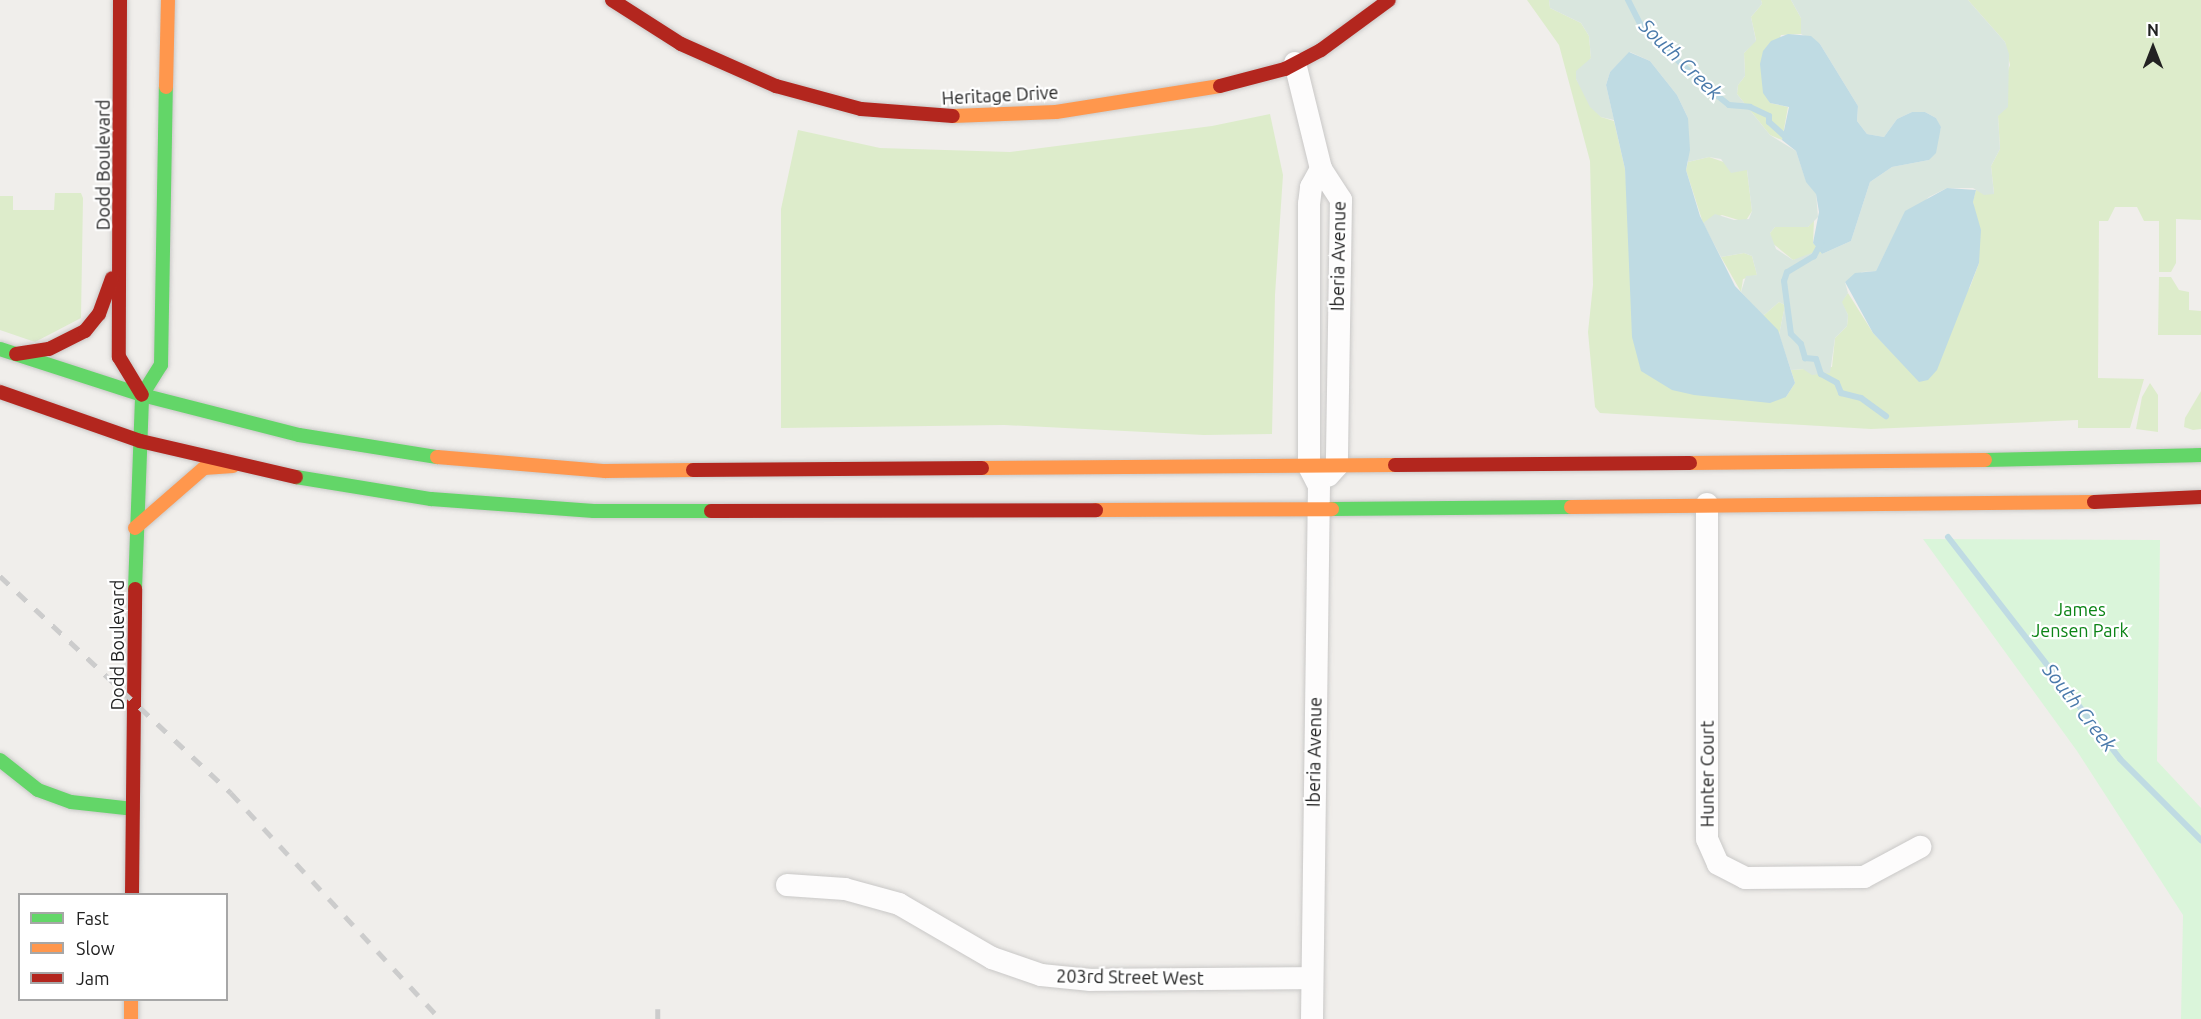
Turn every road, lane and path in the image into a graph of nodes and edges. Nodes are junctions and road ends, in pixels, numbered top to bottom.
1 (120, 0) edge
2 (612, 0) edge
3 (1389, 0) edge
4 (166, 3) edge
5 (1295, 63) junction
6 (1321, 169) junction
7 (120, 248) junction
8 (0, 349) edge
9 (14, 354) junction
10 (0, 392) edge
11 (142, 395) junction
12 (140, 441) junction
13 (2201, 455) edge
14 (243, 466) junction
15 (1309, 466) junction
16 (1337, 466) junction
17 (1319, 486) junction
18 (2201, 497) edge
19 (1707, 504) junction
20 (1317, 509) junction
21 (135, 528) junction
22 (0, 760) edge
23 (133, 809) junction
24 (1920, 847) dead end
25 (788, 885) dead end
26 (132, 893) edge
27 (1312, 978) junction
28 (131, 1001) edge
29 (131, 1019) edge
30 (1312, 1019) edge

1 - 7 main road, Dodd Boulevard
2 - 5 main road, Heritage Drive
3 - 5 main road, Heritage Drive
4 - 11 main road, Dodd Boulevard
5 - 6 street, Iberia Avenue
6 - 15 street, Iberia Avenue
6 - 16 street, Iberia Avenue
7 - 9 main road
7 - 11 main road, Dodd Boulevard
8 - 9 main road
9 - 11 main road
10 - 12 main road
11 - 12 main road, Dodd Boulevard
11 - 15 main road
12 - 14 main road
12 - 21 main road, Dodd Boulevard
13 - 16 main road
14 - 20 main road
14 - 21 main road
15 - 16 main road
15 - 17 street, Iberia Avenue
16 - 17 street
17 - 20 street, Iberia Avenue
18 - 19 main road
19 - 20 main road
19 - 24 street, Hunter Court
20 - 27 street, Iberia Avenue
21 - 23 main road, Dodd Boulevard
22 - 23 main road
23 - 26 main road, Dodd Boulevard
25 - 27 street, 203rd Street West
27 - 30 street, Iberia Avenue
28 - 29 main road

